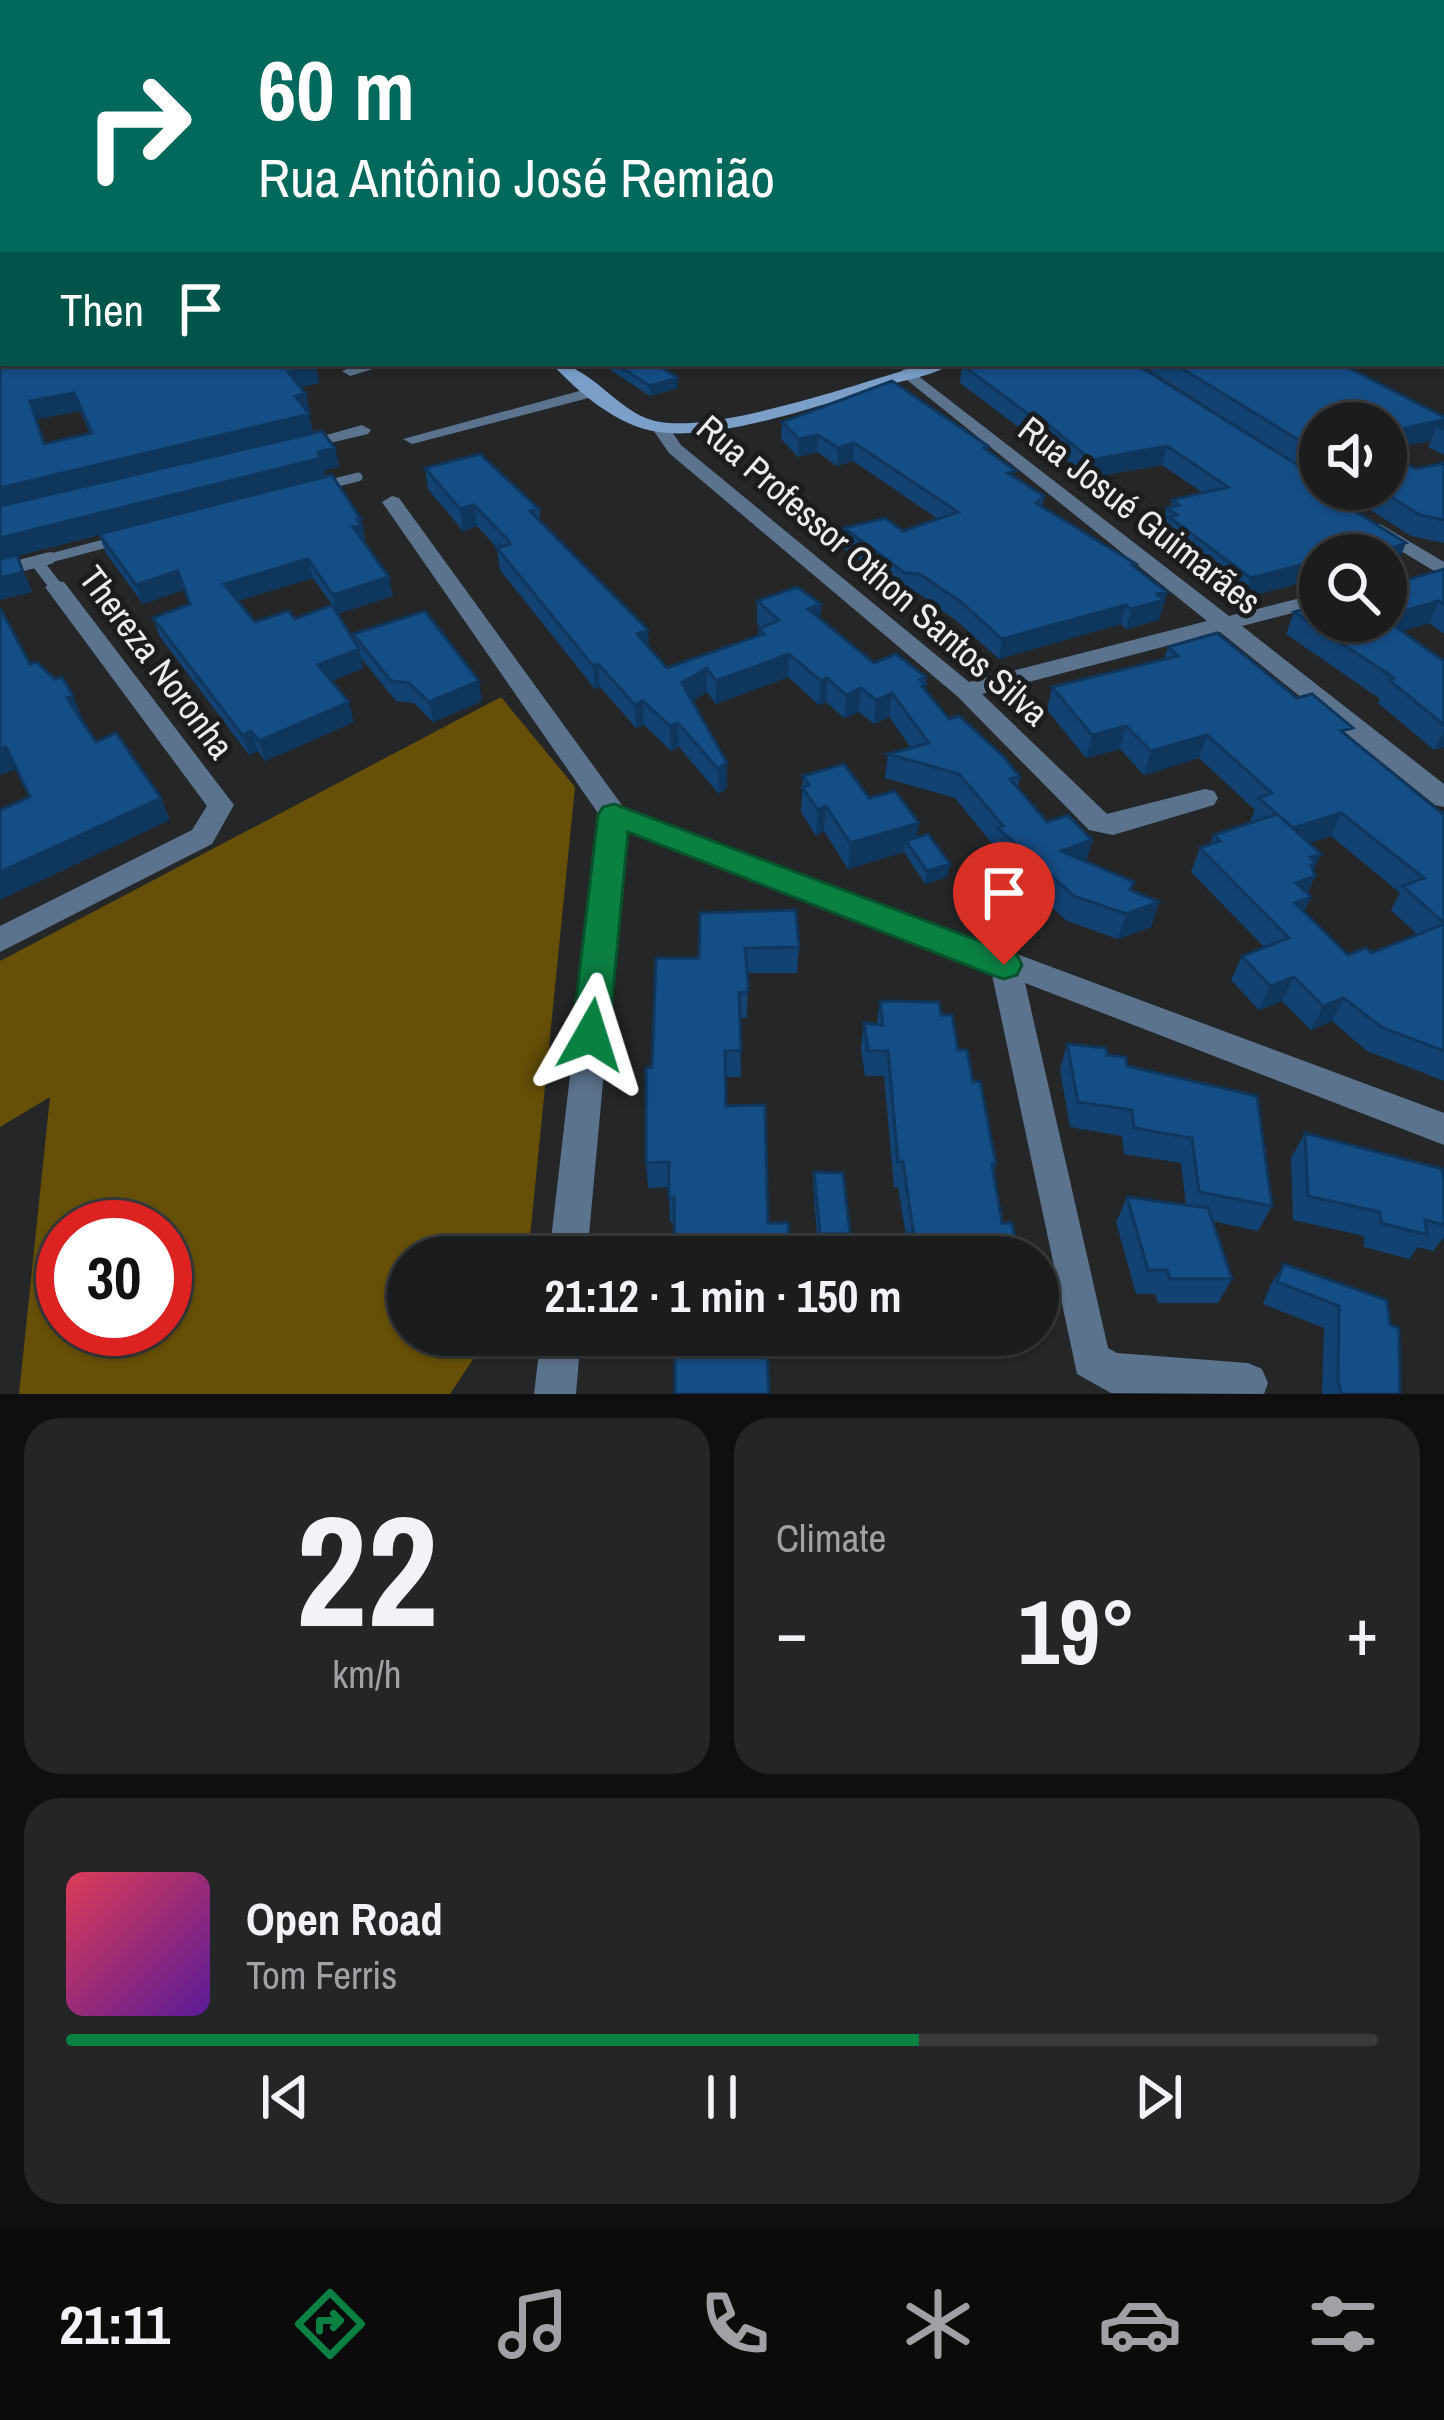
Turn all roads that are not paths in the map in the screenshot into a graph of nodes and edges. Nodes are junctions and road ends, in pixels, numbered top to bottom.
1 (369, 366) edge
2 (562, 366) edge
3 (936, 366) edge
4 (350, 370) dead end
5 (908, 374) junction
6 (594, 392) junction
7 (660, 428) junction
8 (362, 430) dead end
9 (412, 439) dead end
10 (272, 452) edge
11 (358, 477) dead end
12 (312, 489) edge
13 (392, 502) dead end
14 (1359, 516) edge
15 (128, 538) edge
16 (37, 562) junction
17 (1442, 568) edge
18 (0, 571) edge
19 (56, 587) joint
20 (1299, 604) edge
21 (1222, 622) junction
22 (965, 691) junction
23 (1205, 798) dead end
24 (1444, 798) edge
25 (614, 815) junction
26 (0, 940) edge
27 (1004, 965) junction
28 (1444, 1130) edge
29 (570, 1236) edge
30 (558, 1356) edge
31 (1248, 1383) dead end
32 (555, 1394) edge

1 - 4 street
2 - 6 street, Rua Professor Othon Santos Silva
3 - 5 street
5 - 7 street
5 - 21 street, Rua Josué Guimarães
6 - 7 street, Rua Professor Othon Santos Silva
6 - 9 street
7 - 22 street, Rua Professor Othon Santos Silva
8 - 10 street
11 - 12 lane
13 - 25 street
14 - 17 street
15 - 16 lane
16 - 18 lane
16 - 19 lane, Thereza Noronha
19 - 26 street, Thereza Noronha
20 - 21 street
21 - 22 street
21 - 24 street, Rua Josué Guimarães
22 - 23 street, Rua Professor Othon Santos Silva
25 - 27 street
25 - 29 street
27 - 28 street
27 - 31 street
30 - 32 street

